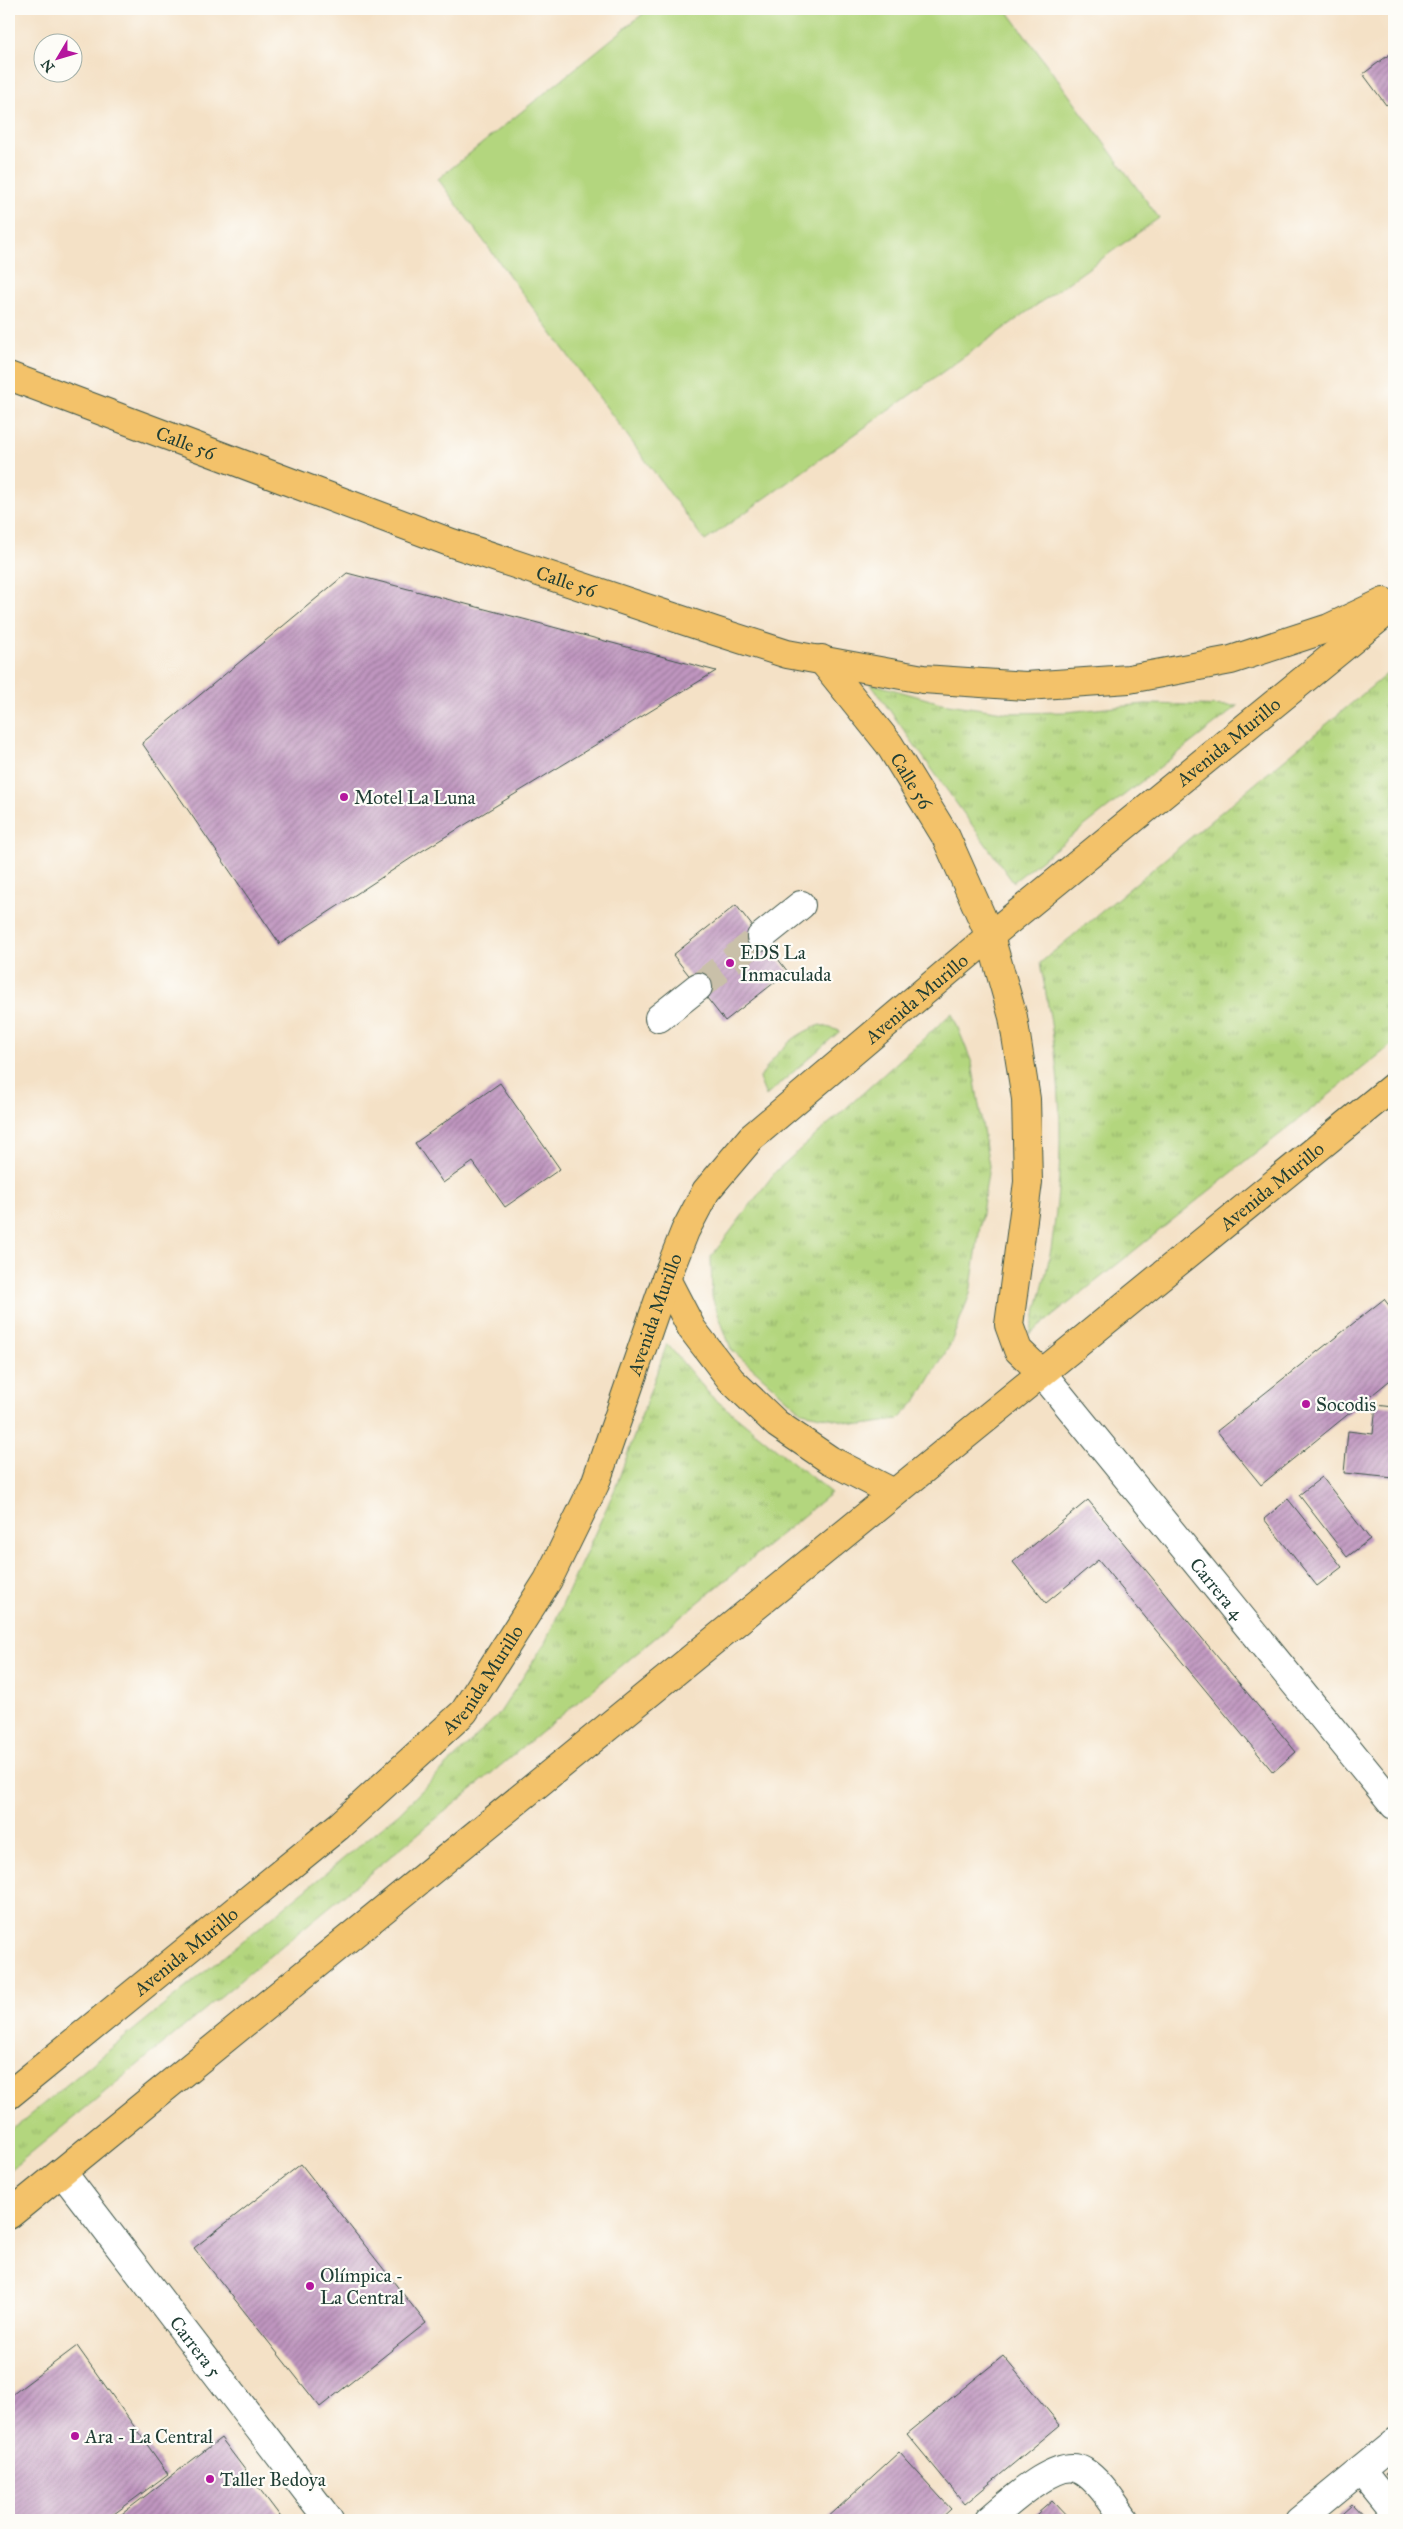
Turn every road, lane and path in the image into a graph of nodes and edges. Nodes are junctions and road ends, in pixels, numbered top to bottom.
1 (9, 376) edge
2 (1394, 597) edge
3 (1394, 606) edge
4 (821, 659) junction
5 (801, 905) dead end
6 (990, 936) junction
7 (761, 937) tunnel mouth
8 (698, 987) tunnel mouth
9 (659, 1018) dead end
10 (1394, 1086) edge
11 (666, 1279) junction
12 (1041, 1372) junction
13 (894, 1493) junction
14 (1394, 1804) edge
15 (9, 2095) edge
16 (62, 2172) junction
17 (9, 2215) edge
18 (1394, 2443) edge
19 (1361, 2471) junction
20 (1394, 2512) edge
21 (329, 2520) edge
22 (989, 2520) edge
23 (1125, 2520) edge
24 (1300, 2520) edge

1 - 4 main road, Calle 56
2 - 4 main road
3 - 6 main road, Avenida Murillo
4 - 6 main road, Calle 56
5 - 7 street
6 - 11 main road, Avenida Murillo
6 - 12 main road, Calle 56
8 - 9 street
10 - 12 main road, Avenida Murillo
11 - 13 main road
11 - 15 main road, Avenida Murillo
12 - 13 main road, Avenida Murillo
12 - 14 street, Carrera 4
13 - 16 main road, Avenida Murillo
16 - 17 main road, Avenida Murillo
16 - 21 street, Carrera 5
18 - 19 street
19 - 20 street
19 - 24 street
22 - 23 street

